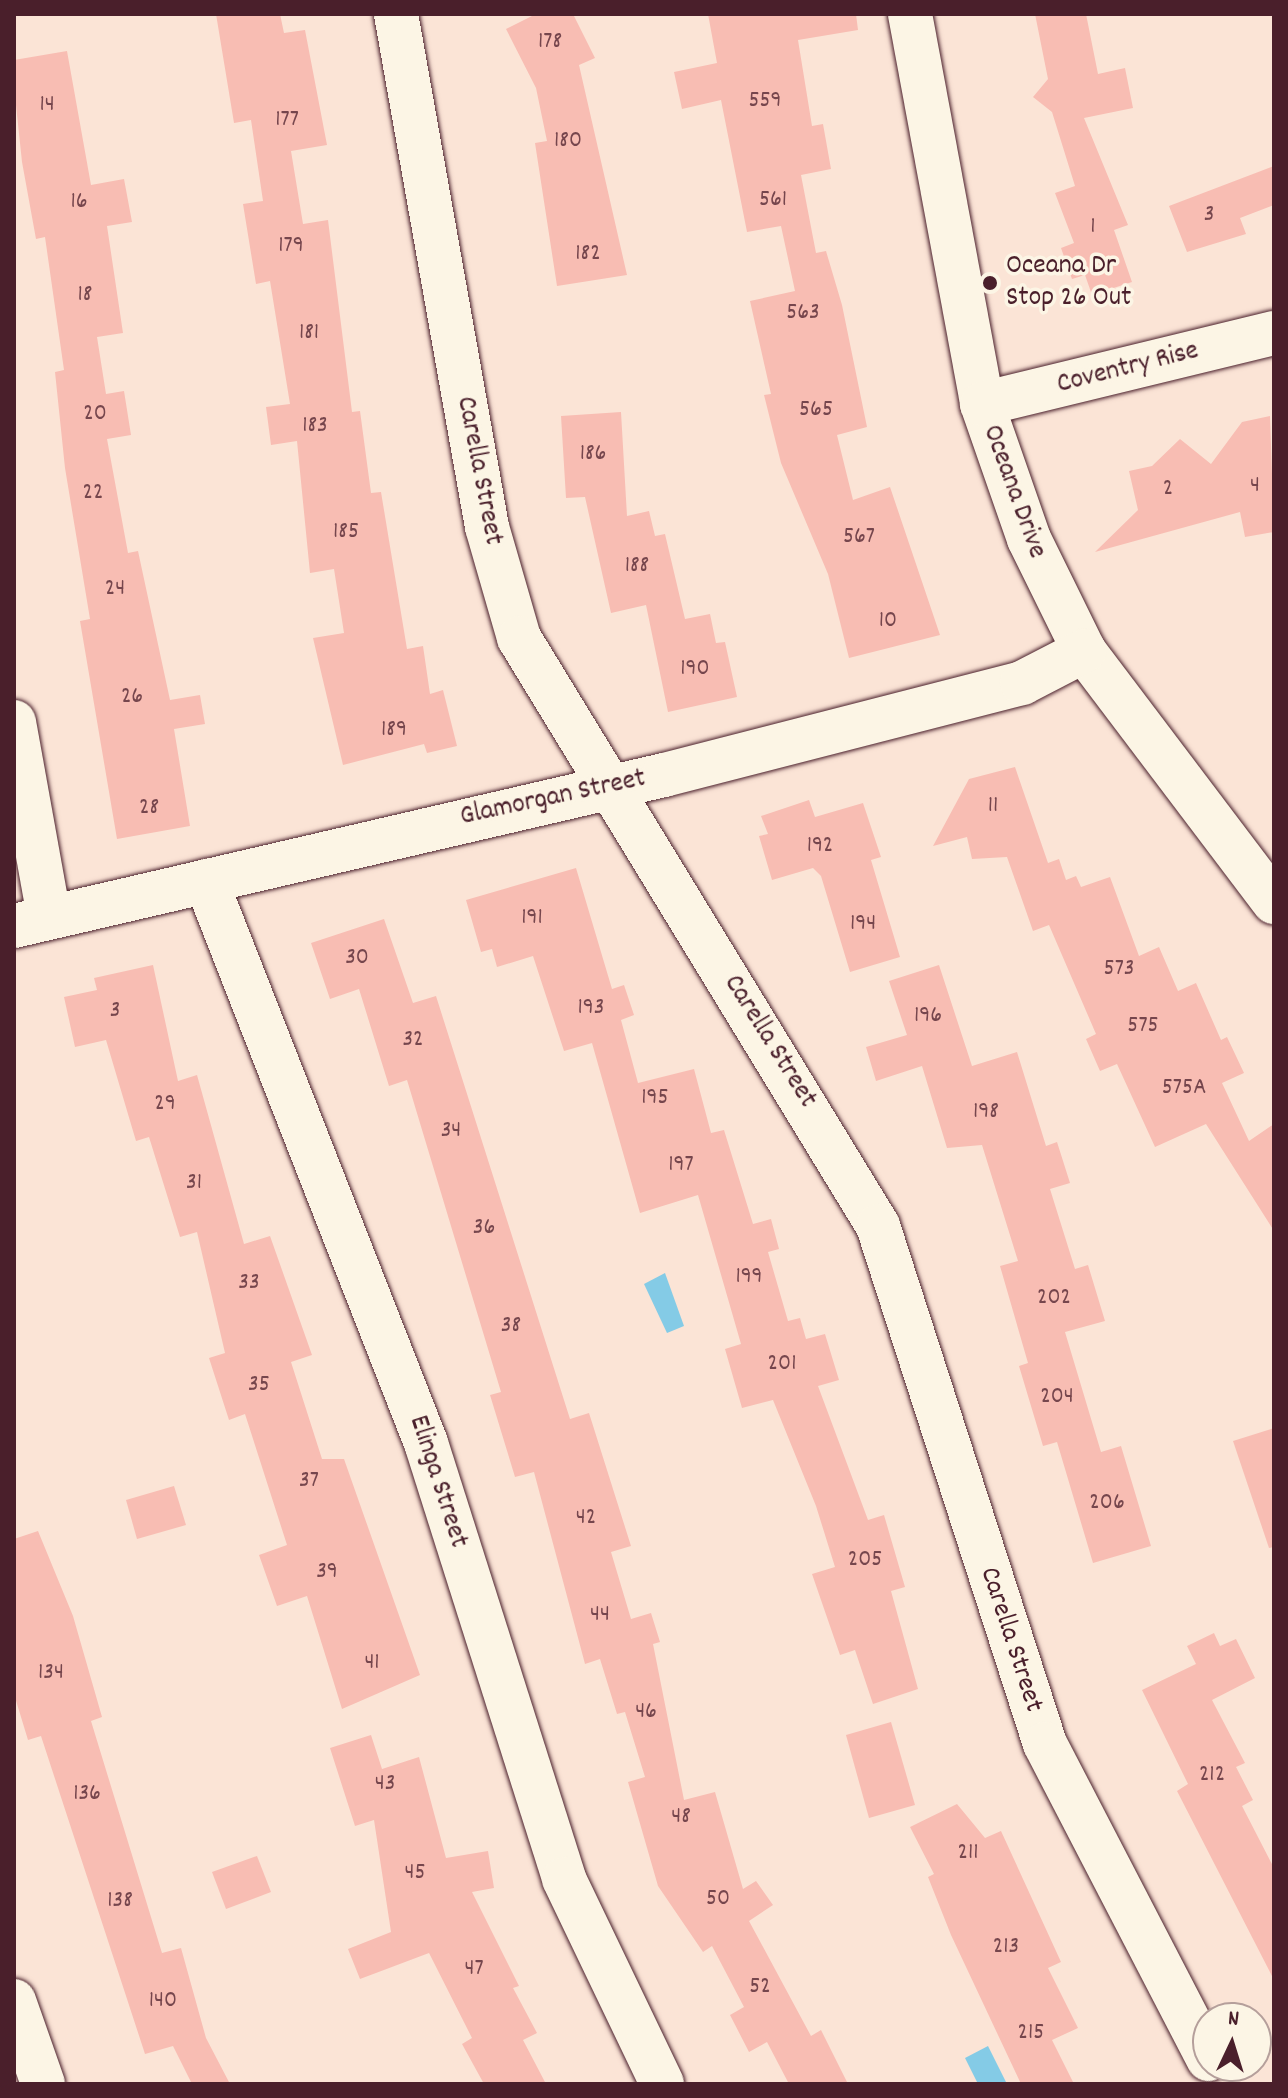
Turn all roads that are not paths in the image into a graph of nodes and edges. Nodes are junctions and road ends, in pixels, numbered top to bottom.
1 (396, 14) edge
2 (910, 14) edge
3 (1274, 333) edge
4 (982, 404) junction
5 (1084, 651) junction
6 (14, 722) edge
7 (609, 784) junction
8 (206, 881) junction
9 (1274, 902) edge
10 (32, 922) edge
11 (14, 2001) edge
12 (1192, 2028) edge
13 (43, 2084) edge
14 (662, 2084) edge

1 - 7 street, Carella Street
2 - 4 street, Oceana Drive
3 - 4 street, Coventry Rise
4 - 5 street, Oceana Drive
5 - 7 street, Glamorgan Street
5 - 9 street, Oceana Drive
6 - 10 street
7 - 8 street, Glamorgan Street
7 - 12 street, Carella Street
8 - 10 street, Glamorgan Street
8 - 14 street, Elinga Street
11 - 13 street

